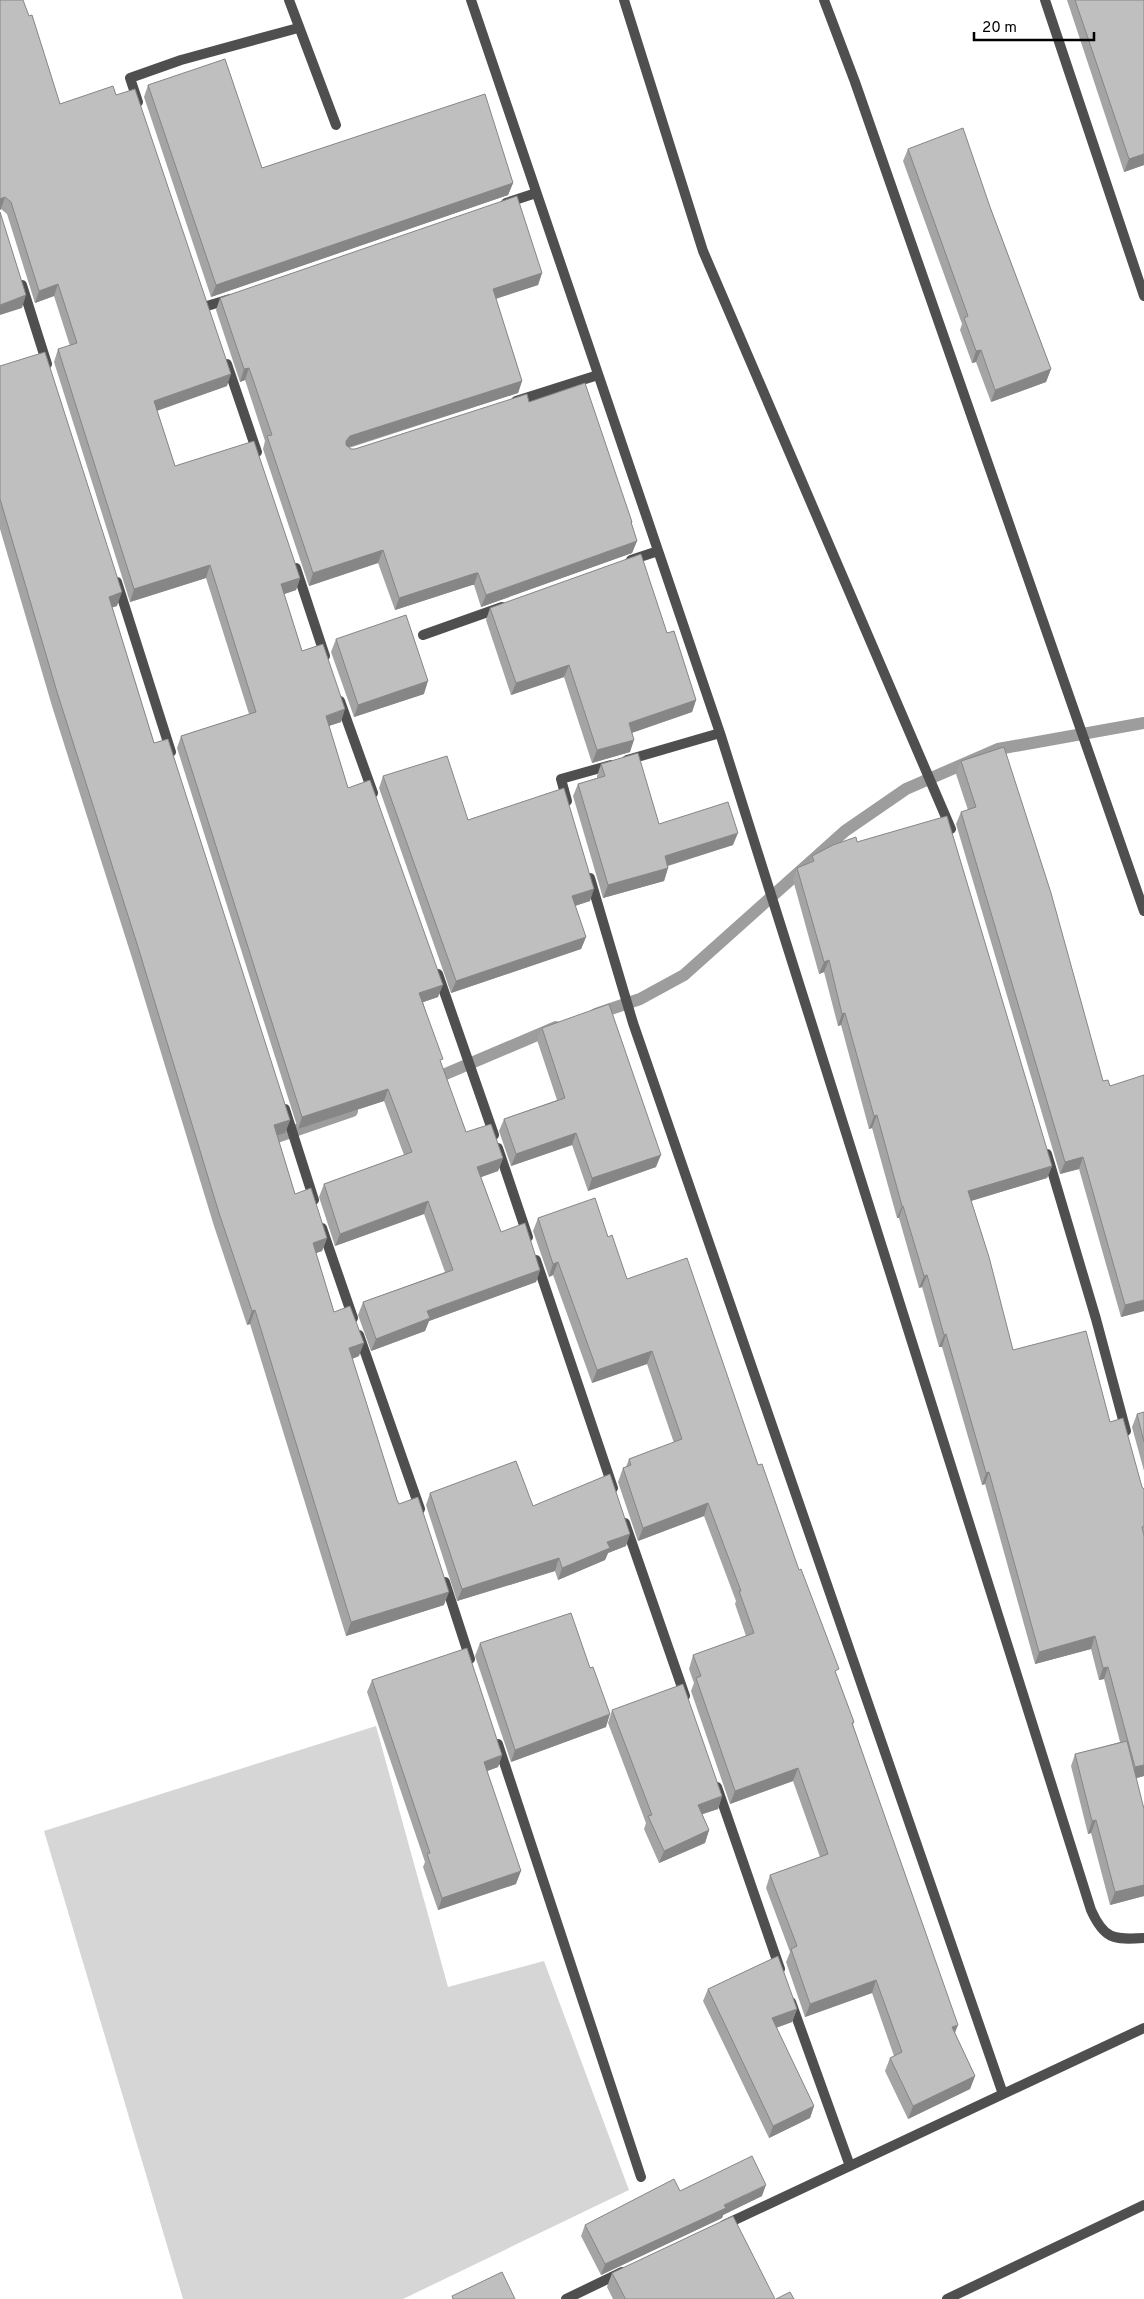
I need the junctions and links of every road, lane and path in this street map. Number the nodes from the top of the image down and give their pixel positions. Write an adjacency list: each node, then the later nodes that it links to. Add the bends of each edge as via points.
1 (289, 0): 6 (street)
2 (470, 0): 9 (street)
3 (624, 0): 32 (street, via 703,251)
4 (824, 0): 34 (street)
5 (1045, 0): 12 (street)
6 (298, 28): 7 (street, via 181,60 130,78); 8 (street)
7 (142, 114)
8 (336, 125)
9 (536, 193): 10 (street); 16 (street)
10 (498, 206)
11 (18, 273): 17 (street)
12 (1144, 296)
13 (236, 297): 14 (street)
14 (207, 307)
15 (223, 354): 19 (street)
16 (598, 375): 18 (street); 20 (street)
17 (51, 377)
18 (506, 404)
19 (262, 467)
20 (658, 550): 22 (street); 28 (street)
21 (293, 560): 26 (street)
22 (622, 564)
23 (115, 576): 29 (street)
24 (513, 603): 25 (street)
25 (423, 635)
26 (328, 662)
27 (337, 690): 30 (street)
28 (720, 733): 31 (street, via 561,779); 45 (street, via 1091,1910 1099,1926 1110,1937 1122,1940)
29 (175, 766)
30 (376, 802)
31 (569, 807)
32 (955, 843)
33 (586, 864): 47 (street, via 633,1023)
34 (1144, 911)
35 (433, 960): 42 (street)
36 (281, 1098): 39 (street)
37 (1045, 1148): 38 (street)
38 (1129, 1441)
39 (424, 1521)
40 (440, 1568): 41 (street)
41 (475, 1672)
42 (688, 1705)
43 (496, 1738): 49 (street)
44 (714, 1779): 48 (street)
45 (1144, 1938)
46 (1144, 2028): 47 (street)
47 (1003, 2094): 48 (street)
48 (850, 2166): 51 (street)
49 (641, 2177)
50 (1144, 2206): 54 (street)
51 (717, 2228)
52 (628, 2270): 53 (street)
53 (566, 2299)
54 (947, 2299)

